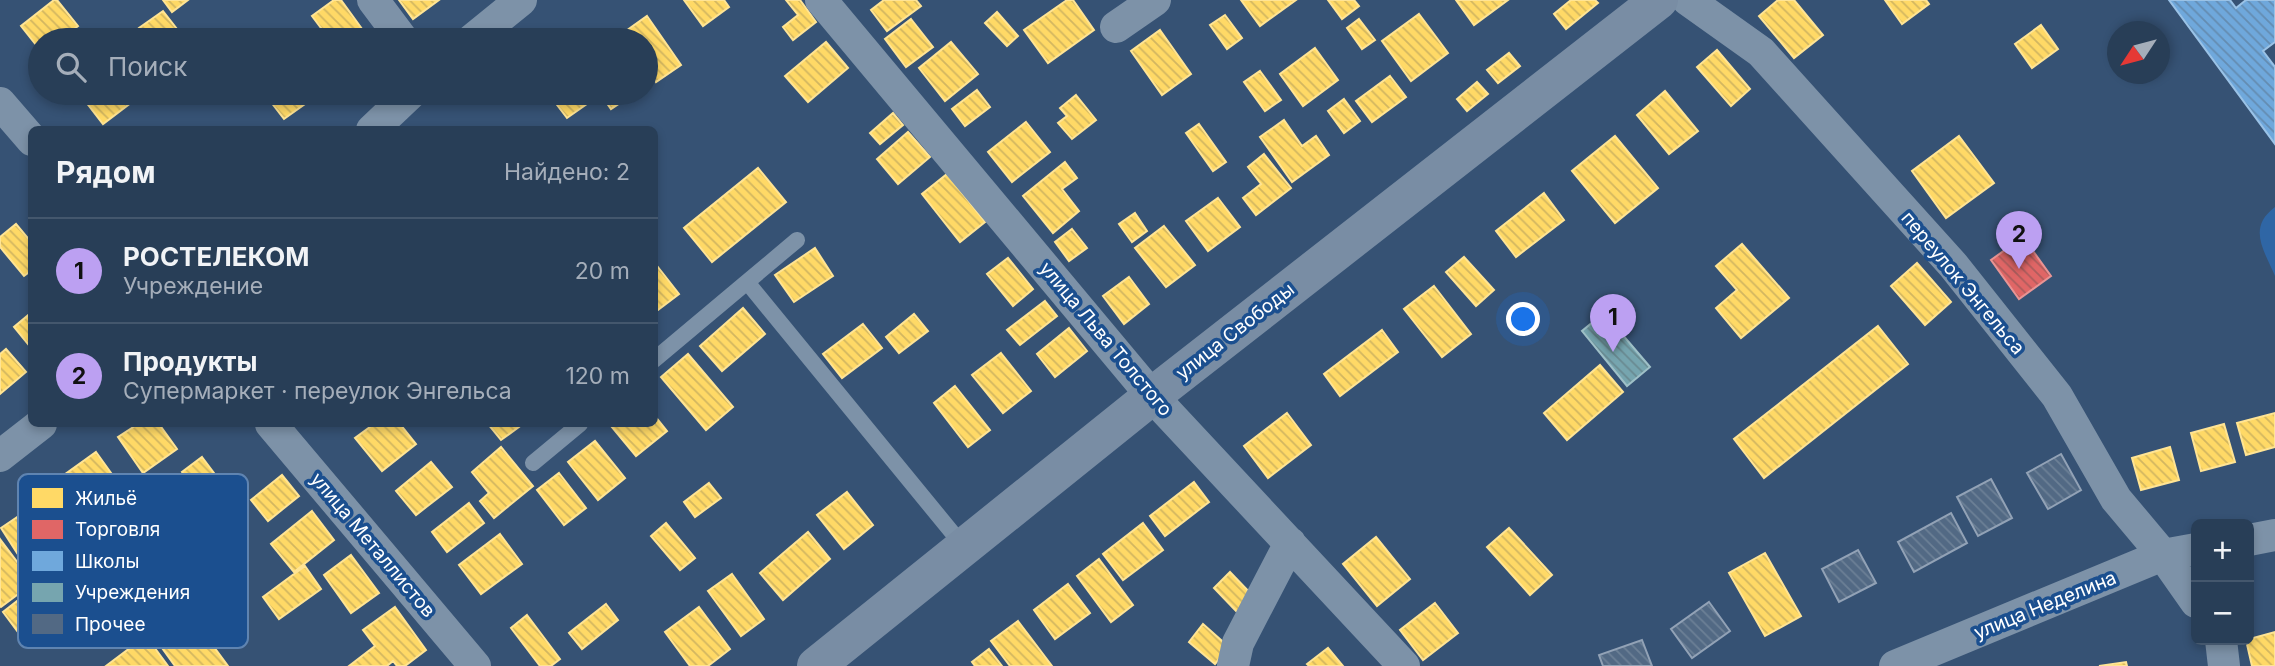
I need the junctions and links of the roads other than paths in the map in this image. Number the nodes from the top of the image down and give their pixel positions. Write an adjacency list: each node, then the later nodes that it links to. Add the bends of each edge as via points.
1 (373, 0): 8 (street)
2 (521, 0): 9 (street)
3 (821, 0): 17 (street, улица Льва Толстого)
4 (1155, 0): 7 (street)
5 (1659, 0): 17 (street, улица Свободы)
6 (1688, 0): 28 (street, переулок Энгельса, via 1761,52 1953,265 2057,396 2116,499)
7 (1116, 27)
8 (395, 28)
9 (487, 28)
10 (0, 103): 13 (street)
11 (398, 105): 12 (street)
12 (376, 126)
13 (28, 135)
14 (797, 240): 15 (lane)
15 (747, 282): 16 (lane); 26 (lane)
16 (658, 357)
17 (1152, 396): 25 (street, улица Льва Толстого); 26 (street, улица Свободы)
18 (37, 427): 21 (street)
19 (274, 427): 31 (street, улица Металлистов)
20 (576, 427): 22 (lane)
21 (0, 456)
22 (533, 463)
23 (2275, 535): 24 (street)
24 (2254, 539)
25 (1290, 543): 33 (street, via 1238,643); 34 (street, улица Льва Толстого)
26 (964, 547): 32 (street, улица Свободы)
27 (2191, 550): 28 (street, улица Неделина)
28 (2164, 555): 29 (street, переулок Энгельса); 35 (street, улица Неделина)
29 (2191, 595)
30 (2222, 645): 36 (street)
31 (474, 666)
32 (816, 666)
33 (1233, 666)
34 (1404, 666)
35 (1895, 666)
36 (2224, 666)

